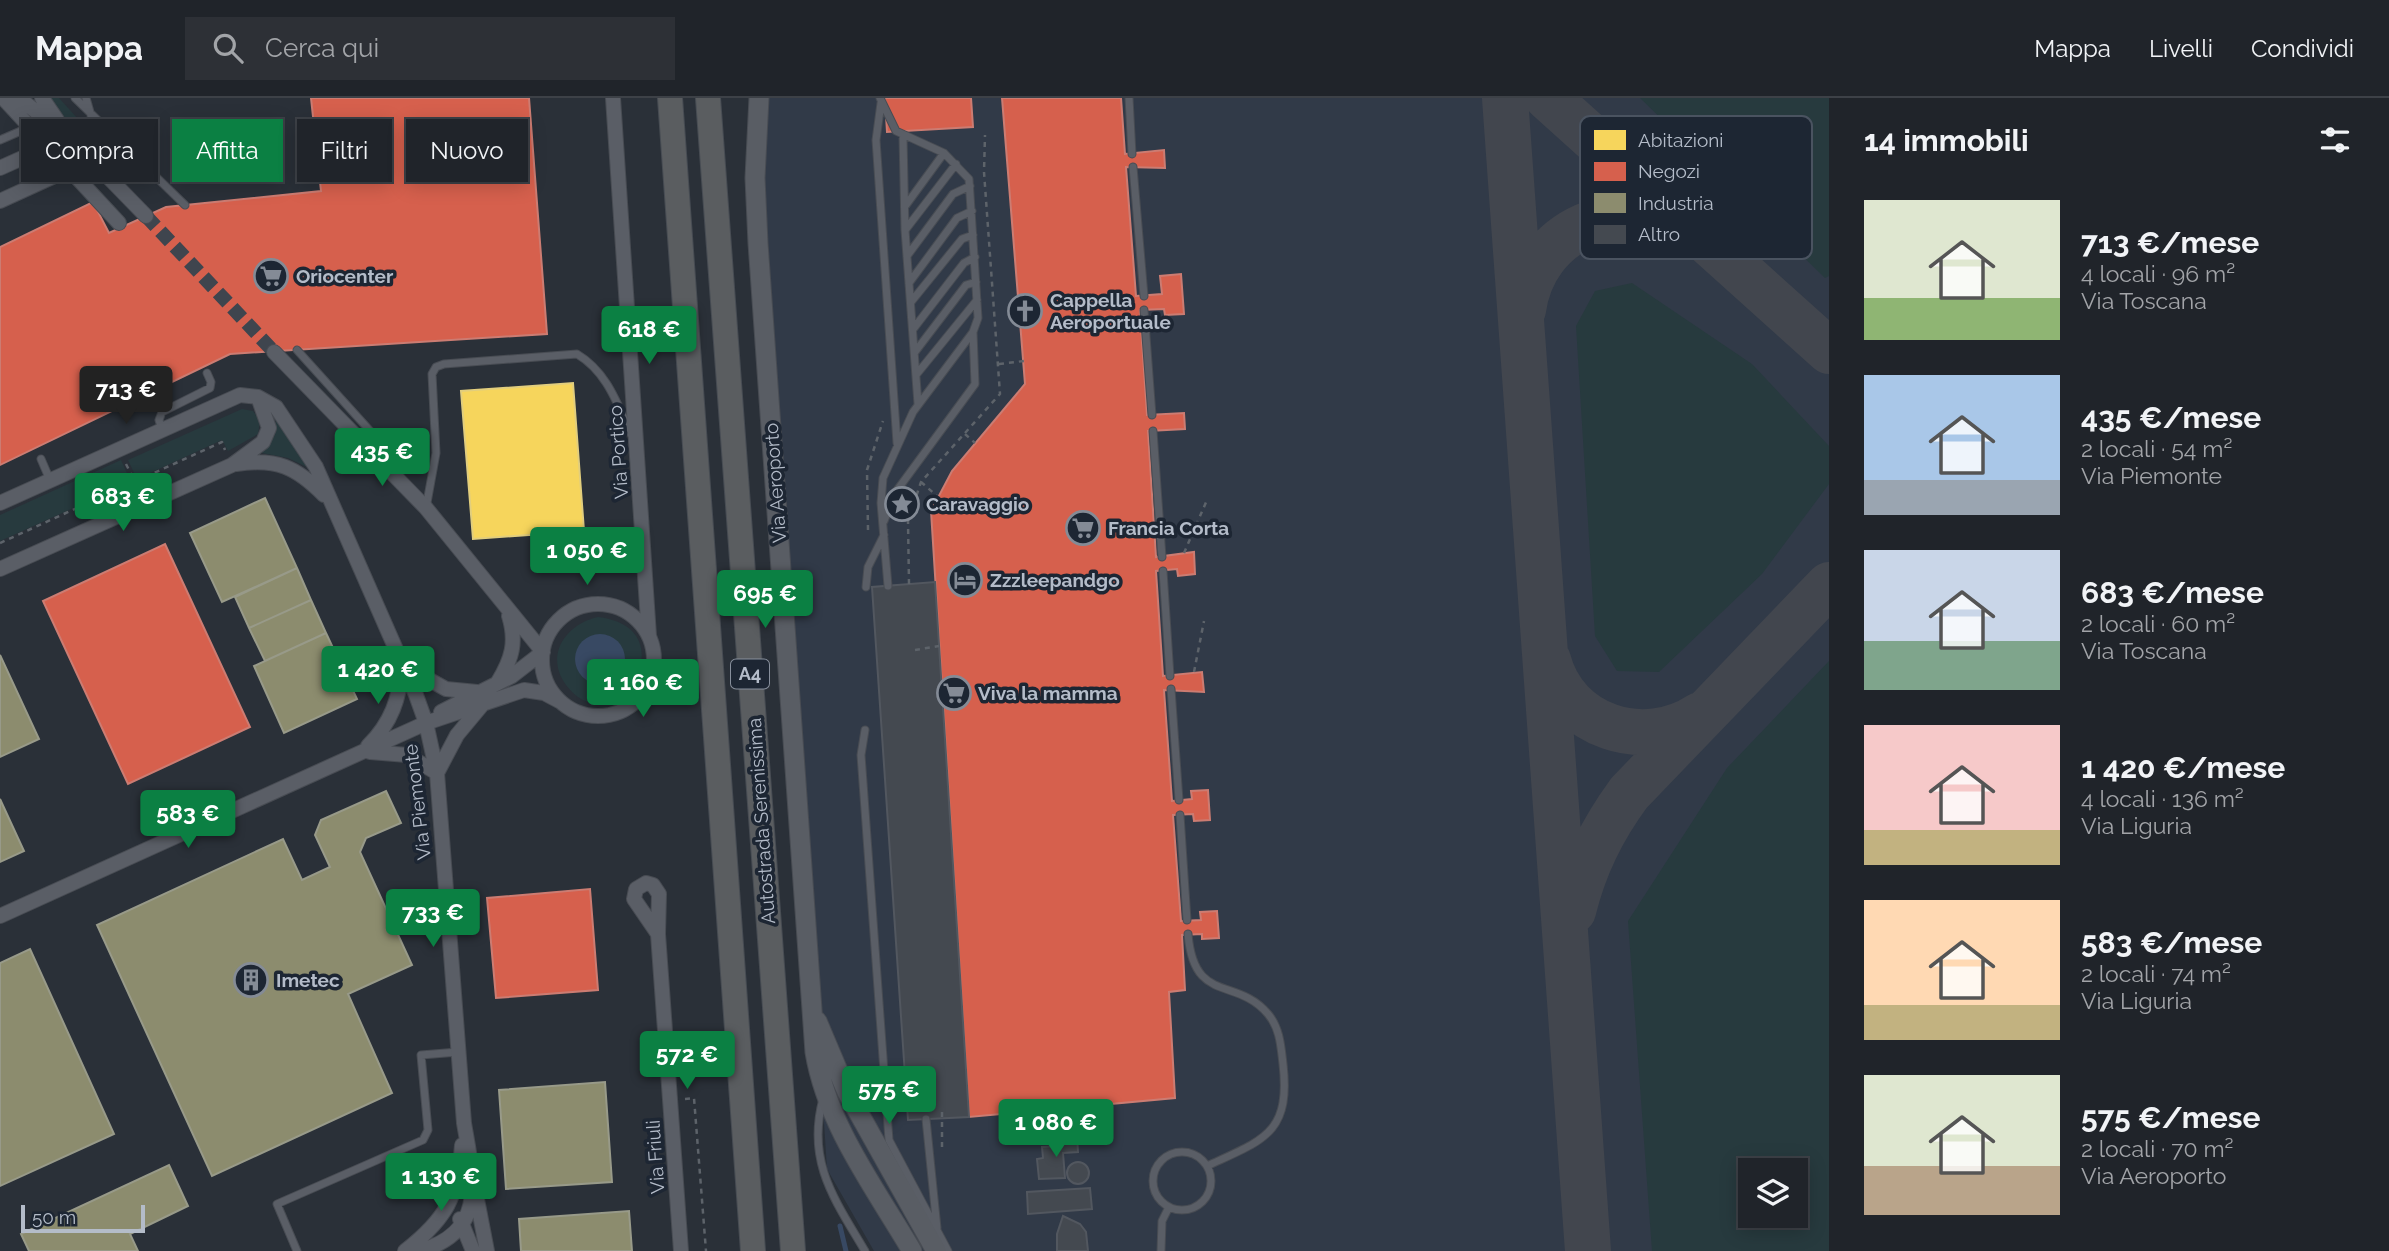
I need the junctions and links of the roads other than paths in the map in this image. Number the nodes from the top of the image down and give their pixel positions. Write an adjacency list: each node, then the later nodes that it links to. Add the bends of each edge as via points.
1 (3, 98): 14 (street)
2 (19, 98): 15 (street)
3 (42, 98): 16 (street)
4 (75, 98): 13 (lane)
5 (86, 98): 13 (lane)
6 (612, 98): 61 (street, Via Portico)
7 (670, 98): 112 (highway, Autostrada Serenissima / A4)
8 (708, 98): 113 (highway, Autostrada Serenissima / A4)
9 (759, 98): 18 (main road, Via Aeroporto)
10 (764, 98): 18 (main road, Via Aeroporto)
11 (1129, 98): 23 (lane)
12 (881, 101): 20 (lane, via 895,131); 60 (lane, via 876,140)
13 (93, 116): 17 (lane); 33 (lane)
14 (23, 119)
15 (45, 119)
16 (57, 119)
17 (94, 119)
18 (757, 119): 95 (main road, Via Aeroporto, via 758,243)
19 (21, 131): 21 (lane)
20 (903, 136): 22 (lane); 34 (lane)
21 (0, 140)
22 (944, 153): 25 (lane); 34 (lane)
23 (1132, 154)
24 (21, 159): 27 (street)
25 (956, 164): 31 (lane); 38 (lane)
26 (1133, 167): 44 (lane)
27 (0, 168)
28 (42, 182): 32 (street)
29 (82, 182): 37 (street)
30 (113, 182): 36 (street)
31 (970, 186): 35 (lane); 40 (lane, via 953,194)
32 (0, 201)
33 (185, 205)
34 (906, 205): 38 (lane)
35 (972, 211): 39 (lane); 43 (lane, via 957,218)
36 (146, 216)
37 (119, 223)
38 (905, 230): 40 (lane)
39 (973, 234): 41 (lane); 46 (lane, via 961,239)
40 (907, 256): 43 (lane)
41 (975, 257): 42 (lane); 48 (lane, via 964,263)
42 (976, 282): 45 (lane); 52 (lane, via 966,285)
43 (909, 283): 46 (lane)
44 (1144, 296)
45 (977, 299): 49 (lane); 54 (lane)
46 (911, 302): 48 (lane)
47 (1144, 310): 57 (lane)
48 (913, 329): 52 (lane)
49 (973, 331): 56 (lane); 69 (lane, via 975,384 895,493)
50 (298, 349): 65 (lane, via 372,433)
51 (274, 352): 65 (street)
52 (915, 353): 54 (lane)
53 (207, 373): 58 (lane, via 210,388 162,412)
54 (916, 376): 56 (lane)
55 (258, 397): 58 (street, via 232,398); 63 (street, via 267,414 268,435 257,449); 66 (street, Via Piemonte, via 276,407 296,434 316,467)
56 (918, 404): 60 (lane)
57 (1152, 415)
58 (162, 429): 64 (street)
59 (1153, 431): 71 (lane)
60 (897, 444): 69 (lane, via 881,492)
61 (638, 450): 68 (lane, via 604,377 577,354 444,364 432,374 436,453); 77 (street, Via Portico)
62 (41, 459): 64 (lane)
63 (229, 459): 66 (street, Via Piemonte, via 287,466 309,479); 72 (street)
64 (50, 480): 67 (street)
65 (404, 486): 68 (street)
66 (327, 498): 79 (street, Via Piemonte)
67 (0, 503)
68 (426, 508): 76 (street)
69 (884, 521): 70 (lane)
70 (884, 534): 74 (lane); 75 (lane, via 868,567)
71 (1162, 557)
72 (0, 569)
73 (1163, 571): 80 (lane)
74 (888, 586)
75 (866, 587)
76 (507, 609): 78 (street); 81 (street, via 514,649)
77 (649, 636): 78 (street, via 622,609 597,604 584,606 555,624); 84 (street, via 653,670 646,689 632,705 605,716 587,715)
78 (542, 652): 81 (street, via 527,667); 84 (street, via 546,680)
79 (403, 665): 83 (street, via 446,689); 85 (street, Via Piemonte); 87 (street, via 394,712 385,729)
80 (1170, 676)
81 (497, 683): 83 (street)
82 (1171, 689): 89 (lane)
83 (481, 697): 84 (street, via 524,690); 85 (street); 88 (street)
84 (561, 702)
85 (426, 723): 87 (street); 88 (street, Via Piemonte)
86 (865, 730): 105 (lane, via 861,755 890,1140)
87 (362, 752): 88 (street, via 407,755); 91 (street)
88 (437, 773): 96 (street, Via Piemonte)
89 (1179, 800)
90 (1180, 815): 92 (lane)
91 (0, 916)
92 (1187, 920)
93 (657, 934): 111 (street, Via Friuli)
94 (1188, 934): 100 (lane, via 1189,953 1200,977 1258,1005 1273,1021 1280,1038 1286,1093 1281,1116 1268,1133)
95 (814, 1014): 97 (main road, Via Aeroporto, via 815,1052); 105 (main road, Via Aeroporto, via 847,1092)
96 (459, 1052): 99 (street, Via Piemonte); 106 (lane, via 421,1055 428,1130 424,1140 277,1204)
97 (826, 1097): 114 (lane, via 817,1147 822,1171); 115 (main road, Via Aeroporto)
98 (926, 1119): 105 (lane)
99 (464, 1123): 101 (street, Via Piemonte); 102 (street, Via Piemonte)
100 (1207, 1166): 103 (lane, via 1211,1179 1206,1198 1190,1209); 103 (lane, via 1188,1152 1162,1159 1153,1185)
101 (474, 1179): 104 (street, Via Piemonte, via 473,1201); 110 (street)
102 (455, 1194): 104 (street); 107 (street, Via Piemonte, via 436,1225)
103 (1169, 1207): 117 (lane, via 1162,1221)
104 (462, 1224): 108 (street, via 443,1241); 109 (street)
105 (937, 1242): 116 (lane)
106 (297, 1251)
107 (405, 1251)
108 (420, 1251)
109 (473, 1251)
110 (487, 1251)
111 (681, 1251)
112 (753, 1251)
113 (793, 1251)
114 (865, 1251)
115 (912, 1251)
116 (948, 1251)
117 (1161, 1251)

